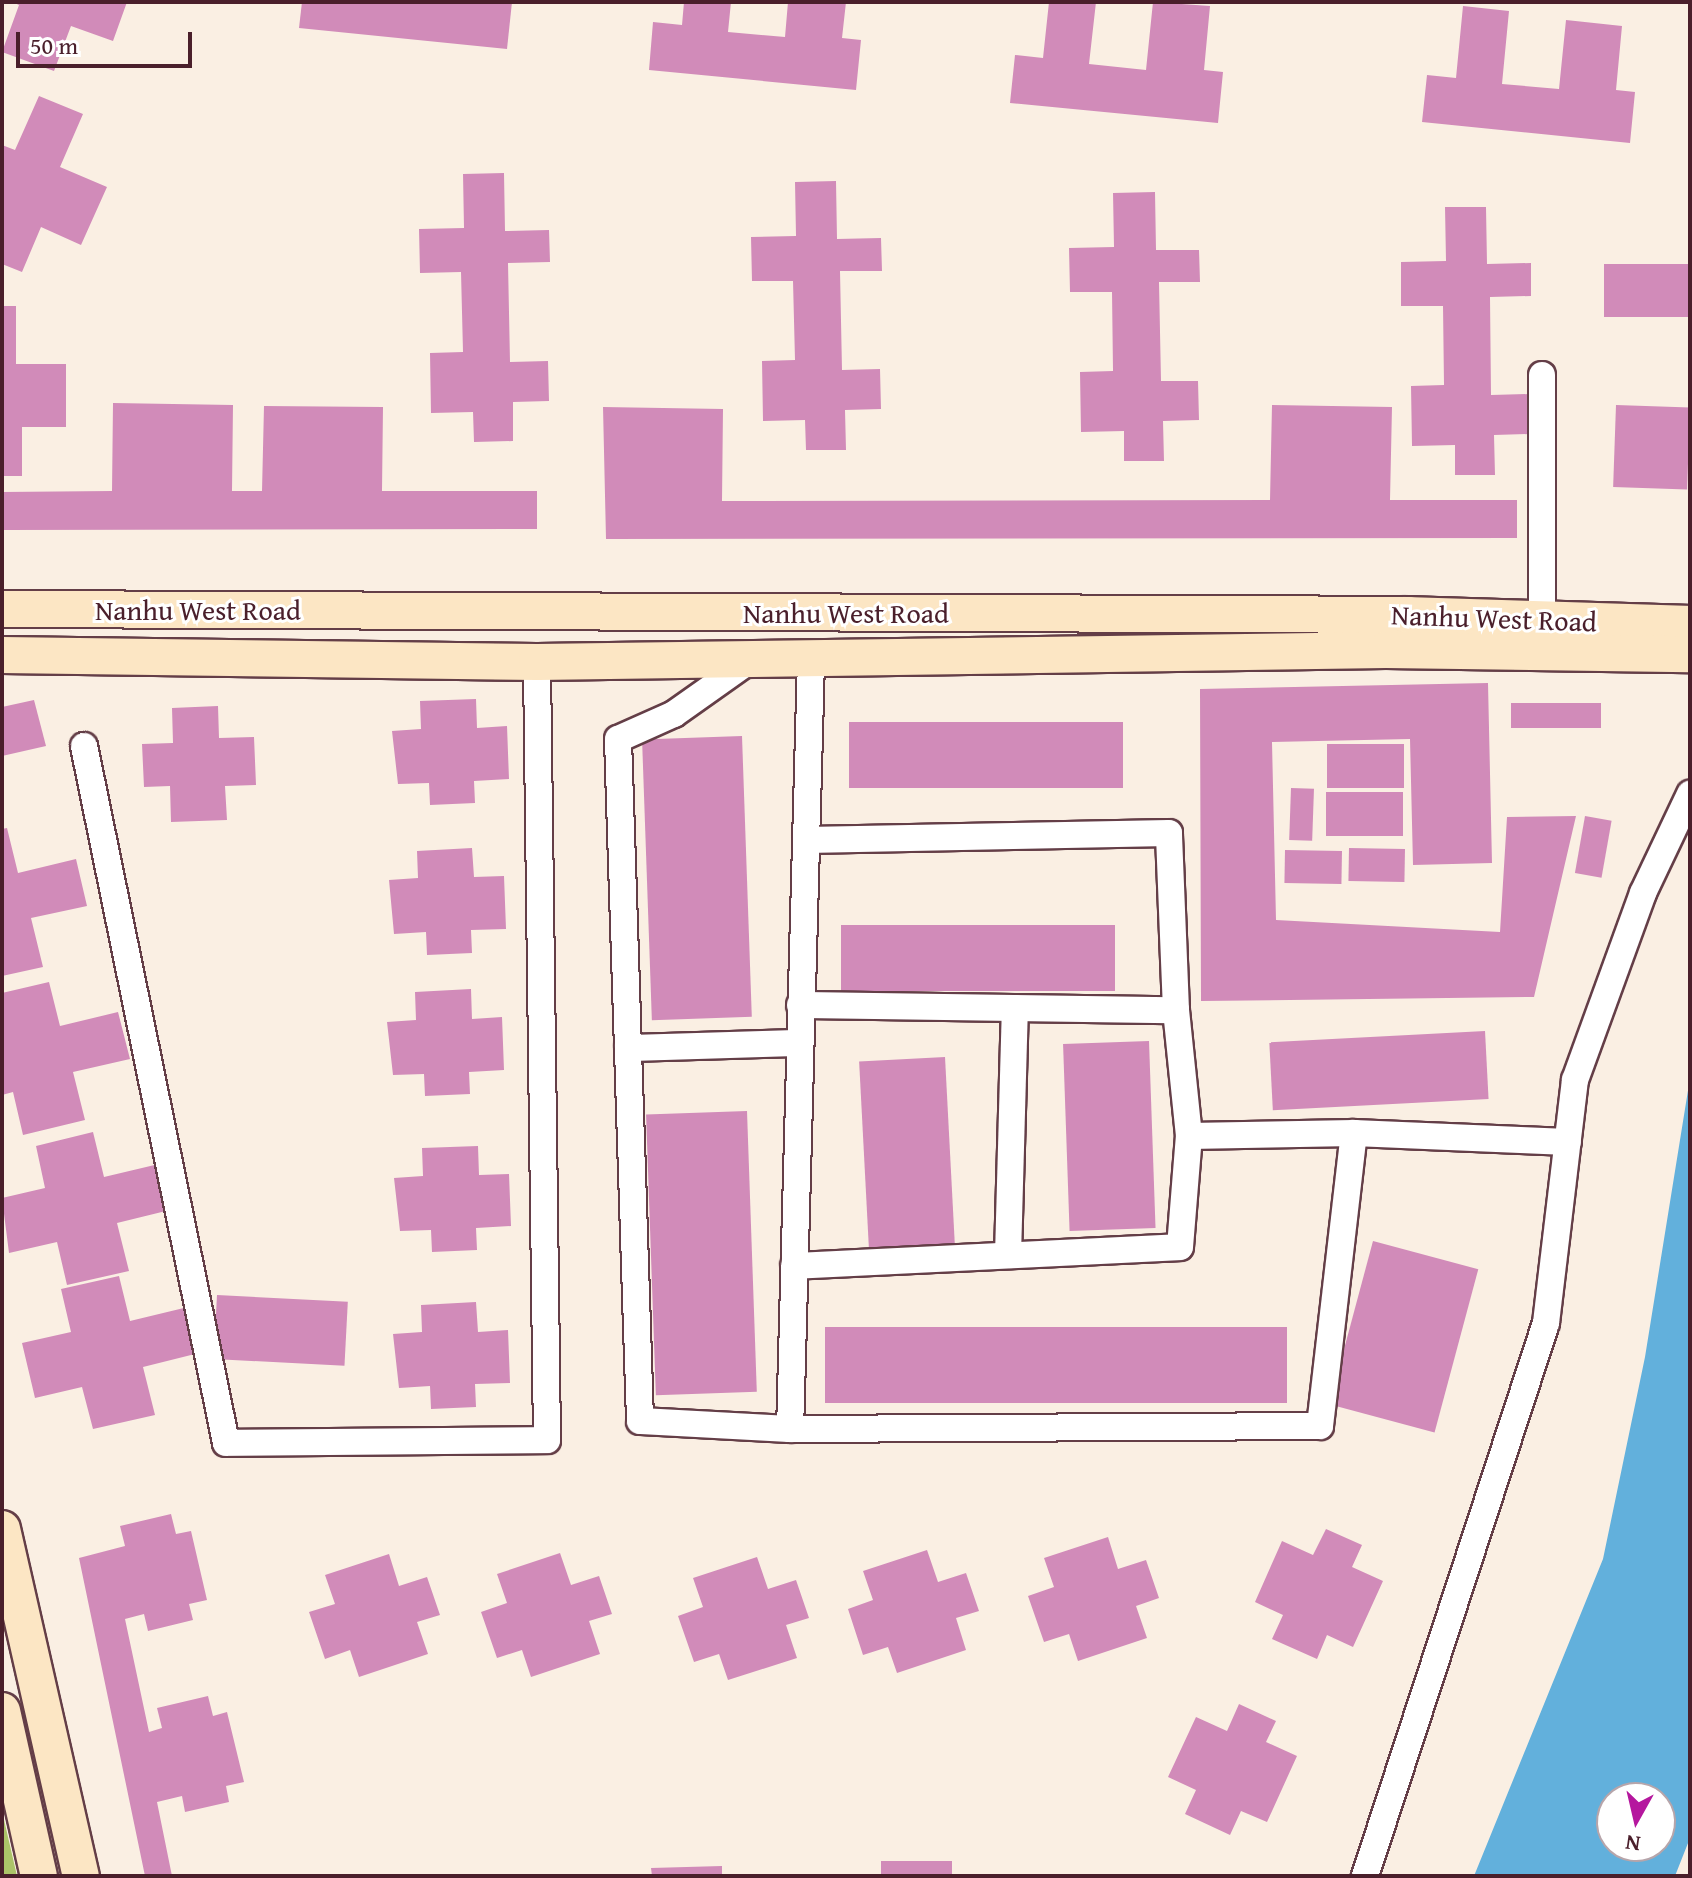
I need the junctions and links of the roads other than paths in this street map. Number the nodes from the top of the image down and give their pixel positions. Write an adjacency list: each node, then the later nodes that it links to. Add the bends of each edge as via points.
1 (1542, 375): 3 (street)
2 (2, 609): 3 (main road, Nanhu West Road)
3 (1542, 619): 4 (main road, Nanhu West Road)
4 (1690, 624)
5 (1690, 654): 7 (main road, Nanhu West Road, via 1386,650)
6 (2, 655): 9 (main road, Nanhu West Road)
7 (811, 660): 8 (main road, Nanhu West Road); 12 (street)
8 (749, 661): 9 (main road, Nanhu West Road); 17 (street, via 674,714 618,739)
9 (537, 662): 10 (street, via 547,1440 226,1443)
10 (84, 746)
11 (1690, 794): 20 (street, via 1643,893 1575,1080)
12 (806, 840): 13 (street); 15 (street, via 1169,833)
13 (800, 1005): 14 (street); 16 (street)
14 (1015, 1008): 15 (street); 21 (street)
15 (1176, 1010): 19 (street)
16 (799, 1043): 17 (street); 22 (street)
17 (628, 1048): 23 (street, via 640,1421)
18 (1354, 1133): 19 (street); 20 (street); 23 (street, via 1320,1426)
19 (1189, 1136): 21 (street, via 1180,1247)
20 (1568, 1142): 28 (street, via 1546,1323)
21 (1008, 1255): 22 (street)
22 (794, 1266): 23 (street)
23 (790, 1429)
24 (2, 1529): 27 (main road)
25 (2, 1711): 26 (main road)
26 (39, 1876)
27 (81, 1876)
28 (1365, 1876)

